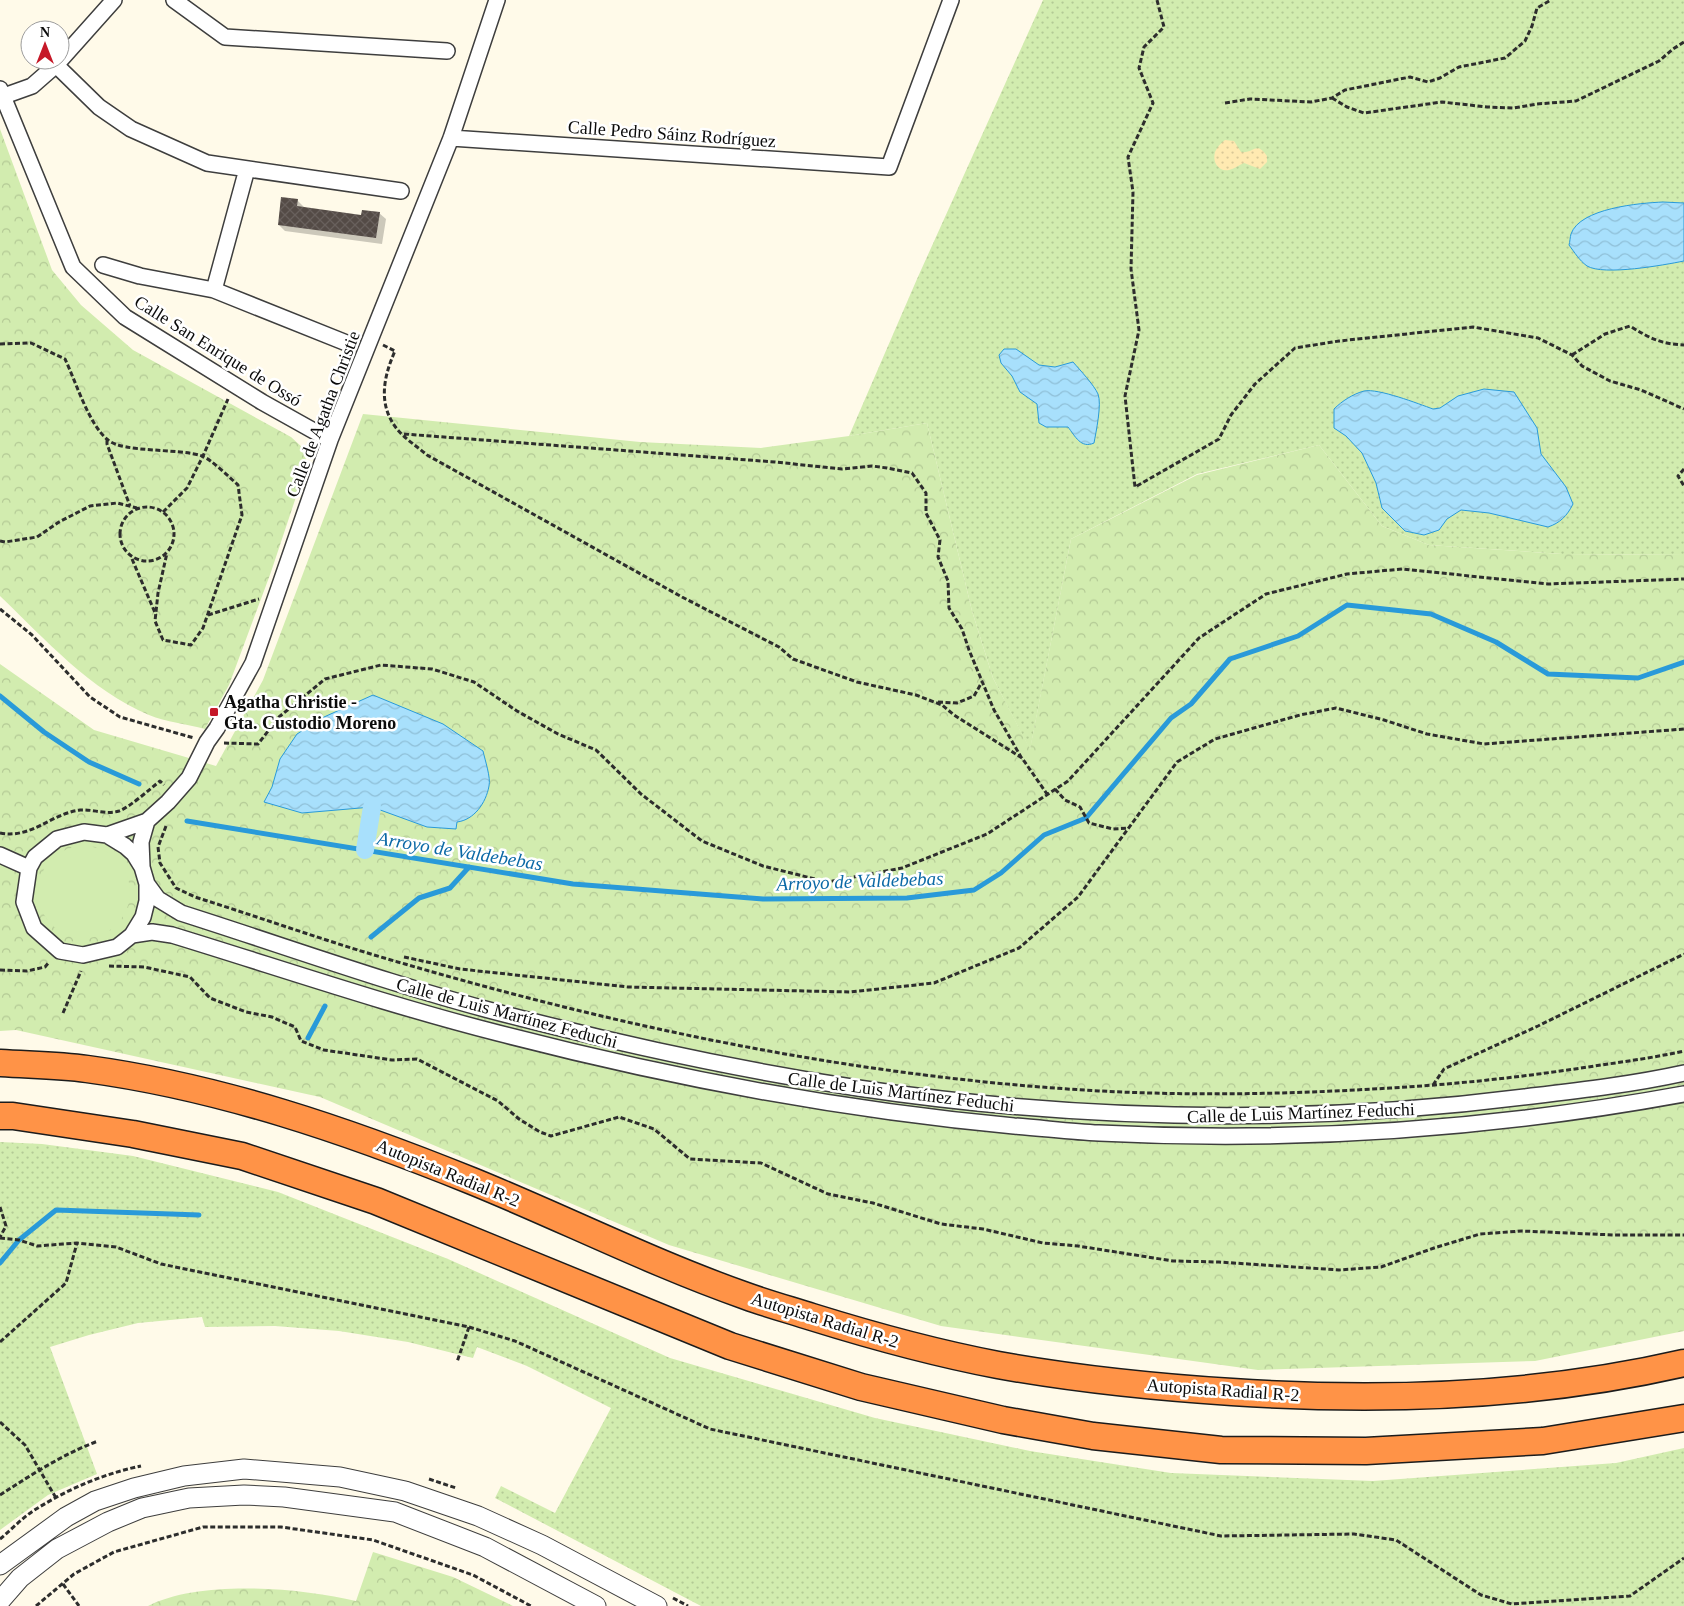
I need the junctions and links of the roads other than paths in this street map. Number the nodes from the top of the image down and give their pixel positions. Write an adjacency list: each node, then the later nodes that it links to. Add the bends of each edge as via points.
1 (114, 0): 5 (street, Calle San Enrique de Ossó)
2 (174, 0): 6 (street, via 224,37)
3 (498, 0): 10 (street, Calle de Agatha Christie)
4 (951, 0): 10 (street, Calle Pedro Sáinz Rodríguez, via 889,167)
5 (70, 49)
6 (447, 51)
7 (50, 70): 9 (street, Calle San Enrique de Ossó, via 32,86)
8 (61, 70): 11 (street, via 99,107 131,129 207,163)
9 (2, 93): 16 (street, Calle San Enrique de Ossó, via 73,267 125,317)
10 (451, 138): 16 (street, Calle de Agatha Christie)
11 (247, 169): 12 (street); 14 (street)
12 (401, 191)
13 (103, 265): 14 (street, Calle San Enrique de Ossó, via 140,276)
14 (214, 290): 15 (street, Calle San Enrique de Ossó)
15 (349, 344)
16 (330, 440): 17 (street, Calle de Agatha Christie, via 253,663 189,778)
17 (147, 821): 18 (street, Calle de Agatha Christie); 20 (street, via 140,842)
18 (107, 835): 20 (street, via 126,846); 21 (street, via 84,832 57,839 36,857)
19 (0, 855): 21 (street)
20 (142, 867): 22 (street)
21 (29, 868): 23 (street, via 24,902 34,928 60,951 84,955 117,947)
22 (147, 884): 23 (street, via 143,918); 25 (street, Calle de Luis Martínez Feduchi, via 158,899 181,913 502,1013 737,1067 858,1088 1100,1113 1343,1113 1461,1105)
23 (132, 935): 26 (street, Calle de Luis Martínez Feduchi, via 152,932 172,935 496,1033 610,1060 733,1087 854,1108 962,1121 1098,1133 1344,1133 1463,1126)
24 (0, 1063): 28 (highway, Autopista Radial R-2, via 85,1069 236,1099 352,1136 472,1181 634,1252 745,1296 880,1338 996,1364 1164,1388 1295,1396 1400,1396 1548,1386 1634,1374)
25 (1684, 1073)
26 (1684, 1094)
27 (0, 1116): 29 (highway, via 133,1134 242,1156 376,1201 730,1346 860,1388 1003,1420 1093,1436 1221,1450 1366,1451 1543,1440)
28 (1684, 1363)
29 (1684, 1418)
30 (0, 1565): 33 (street, via 66,1517 95,1501 184,1476 244,1469 340,1478 405,1491 478,1516 518,1534)
31 (0, 1601): 32 (street, via 20,1578 57,1549 108,1522 142,1508 189,1498 244,1495 395,1512 485,1547)
32 (596, 1606)
33 (657, 1606)

